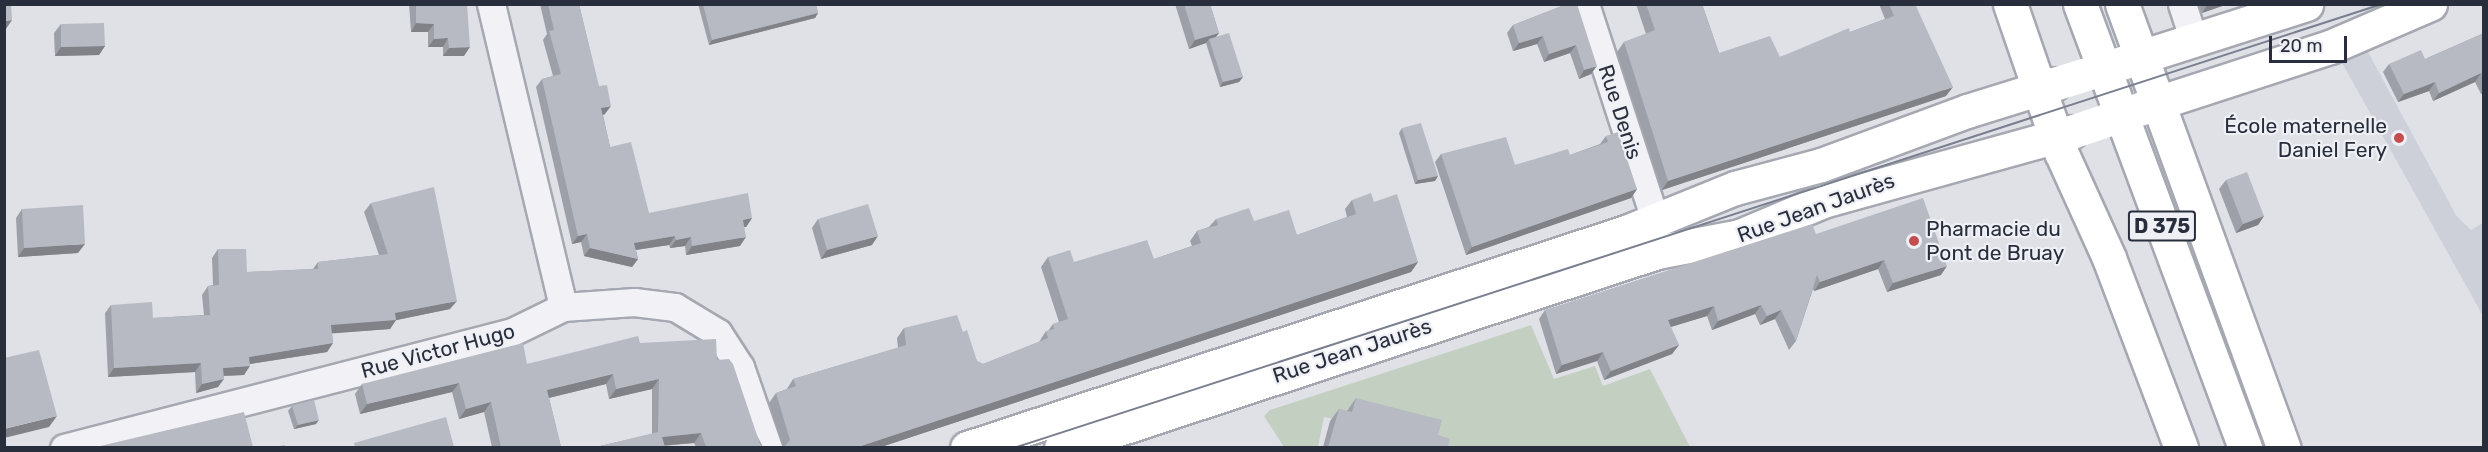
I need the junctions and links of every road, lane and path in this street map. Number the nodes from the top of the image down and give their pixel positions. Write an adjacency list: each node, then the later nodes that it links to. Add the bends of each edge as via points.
1 (491, 4): 15 (street)
2 (1585, 4): 14 (street, Rue Denis)
3 (2010, 4): 11 (main road)
4 (2080, 4): 21 (main road, D 375)
5 (2122, 4): 10 (main road)
6 (2182, 4): 9 (street)
7 (2306, 4): 9 (main road, Rue Jean Jaurès)
8 (2430, 4): 12 (main road, Rue Jean Jaurès, via 2330,47)
9 (2194, 40): 10 (main road, Rue Jean Jaurès)
10 (2137, 58): 11 (main road, Rue Jean Jaurès, bridge); 12 (main road)
11 (2047, 87): 13 (main road); 14 (main road, Rue Jean Jaurès, via 1821,165 1735,188)
12 (2153, 104): 13 (main road, Rue Jean Jaurès, bridge); 22 (main road)
13 (2063, 134): 19 (main road, Rue Jean Jaurès, via 1811,205 1740,236 1657,252); 20 (main road)
14 (1655, 220): 18 (main road, Rue Jean Jaurès)
15 (563, 308): 16 (street, Rue Victor Hugo, via 510,333); 17 (street, Rue Victor Hugo, via 648,302 675,307 710,326 735,356)
16 (64, 447)
17 (768, 447)
18 (967, 447)
19 (1061, 447)
20 (2181, 447)
21 (2245, 447)
22 (2284, 447)

